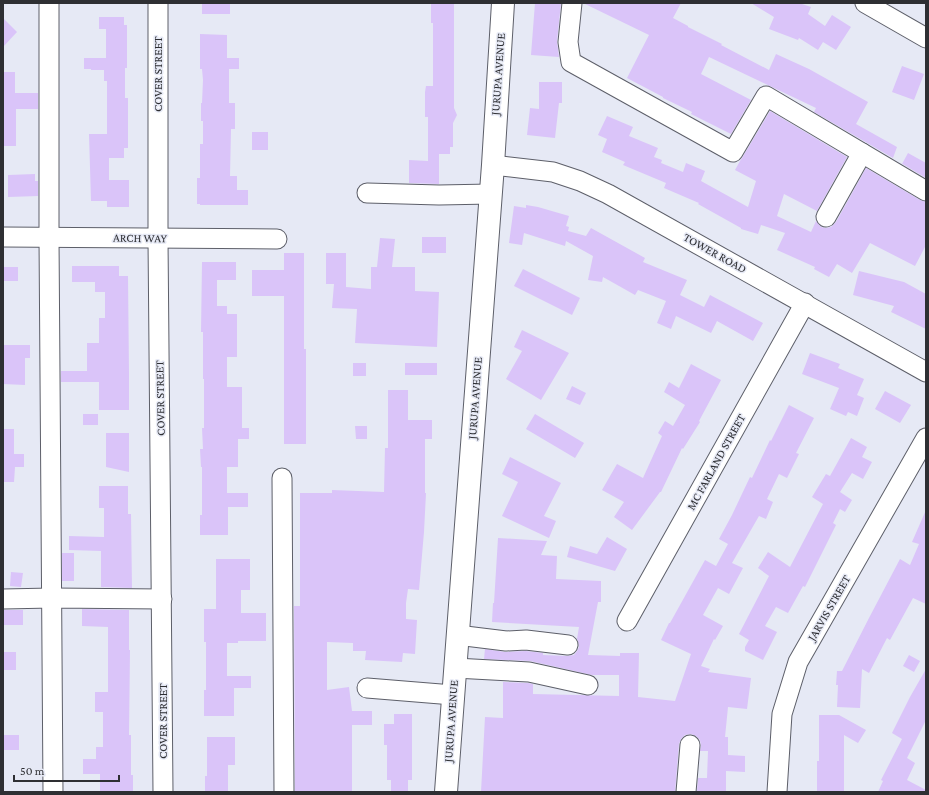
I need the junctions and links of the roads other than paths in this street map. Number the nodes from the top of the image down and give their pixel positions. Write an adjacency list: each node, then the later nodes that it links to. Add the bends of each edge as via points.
1 (49, 3): 14 (street)
2 (158, 3): 15 (street, COVER STREET)
3 (503, 3): 8 (main road, JURUPA AVENUE)
4 (572, 3): 7 (street, via 568,42 571,62 733,152 766,96)
5 (865, 3): 6 (street)
6 (926, 38)
7 (862, 153): 9 (street); 12 (street)
8 (493, 165): 11 (main road, JURUPA AVENUE); 17 (street, TOWER ROAD, via 553,172 580,181)
9 (926, 191)
10 (367, 193): 11 (street)
11 (491, 194): 25 (main road, JURUPA AVENUE)
12 (826, 217)
13 (3, 237): 14 (street, ARCH WAY)
14 (49, 237): 15 (street, ARCH WAY); 21 (street)
15 (158, 239): 16 (street, ARCH WAY); 23 (street, COVER STREET)
16 (277, 239)
17 (805, 303): 18 (street, TOWER ROAD); 24 (street, MC FARLAND STREET)
18 (926, 372)
19 (926, 438): 37 (street, JARVIS STREET, via 798,662 782,714)
20 (282, 478): 34 (street)
21 (52, 598): 22 (street); 23 (street); 32 (street)
22 (3, 599)
23 (162, 600): 33 (street, COVER STREET)
24 (627, 621)
25 (457, 636): 26 (street); 27 (main road, JURUPA AVENUE)
26 (568, 645)
27 (455, 668): 28 (street, via 529,672); 30 (main road, JURUPA AVENUE)
28 (588, 685)
29 (367, 688): 30 (street)
30 (453, 695): 35 (main road, JURUPA AVENUE)
31 (690, 745): 36 (street)
32 (54, 792)
33 (163, 792)
34 (284, 792)
35 (446, 792)
36 (686, 792)
37 (777, 792)

